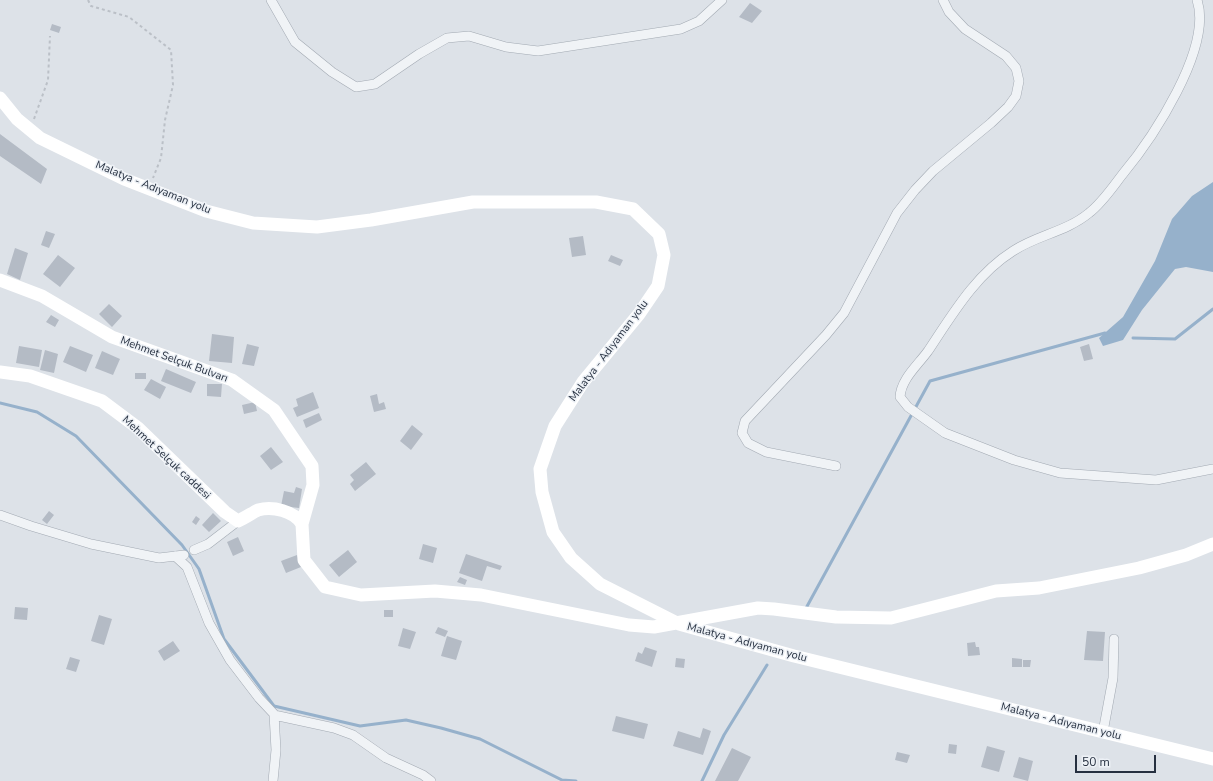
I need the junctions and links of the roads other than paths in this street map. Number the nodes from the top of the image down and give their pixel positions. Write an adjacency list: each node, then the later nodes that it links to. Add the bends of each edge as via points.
1 (271, 0): 2 (street, via 295,42 332,72 356,87 374,84 447,38 469,36 506,47 538,51 681,29 699,20)
2 (722, 0)
3 (943, 0): 8 (street, via 949,12 965,29 1006,56 1016,68 1019,81 1016,96 991,123 933,170 915,190 897,213 844,313 745,421 742,433 748,443 766,452)
4 (1197, 0): 9 (street, via 1201,6 1204,30 1198,54 1187,82 1159,129 1089,213 1068,227 1018,248 985,274 967,295 901,388 900,396 908,407 945,433 1014,460 1060,473 1156,480)
5 (0, 98): 15 (main road, Malatya - Adıyaman yolu, via 17,119 40,138 124,178 206,211 253,222 308,226 371,220 473,202 596,202 633,209 659,234 664,255 658,286 639,314 583,382 555,426 540,469 542,492 553,532 571,558 600,584)
6 (0, 280): 12 (main road, Mehmet Selçuk Bulvarı, via 42,296 112,337 232,380 274,410 312,466 313,485)
7 (0, 372): 11 (main road, Mehmet Selçuk caddesi, via 30,376 102,401 138,428 225,512)
8 (836, 466)
9 (1213, 469)
10 (0, 515): 17 (street, via 92,544 159,558 180,556 187,567 209,623 230,660)
11 (238, 521): 12 (main road, via 259,510 281,509 298,518); 14 (street, via 208,544)
12 (302, 524): 15 (main road, Mehmet Selçuk Bulvarı, via 304,560 325,587 361,595 435,591 481,595 629,625 654,627)
13 (1213, 544): 15 (main road, Mehmet Selçuk Bulvarı, via 1186,555 1139,568 1039,588 996,592 891,618 836,617 758,608)
14 (194, 550)
15 (679, 624): 18 (main road, Malatya - Adıyaman yolu, via 794,656)
16 (1114, 639): 18 (street, via 1113,678)
17 (274, 715): 20 (street, via 276,750); 21 (street, via 334,728 353,735 386,758)
18 (1103, 732): 19 (main road, Malatya - Adıyaman yolu)
19 (1213, 759)
20 (273, 781)
21 (431, 781)

